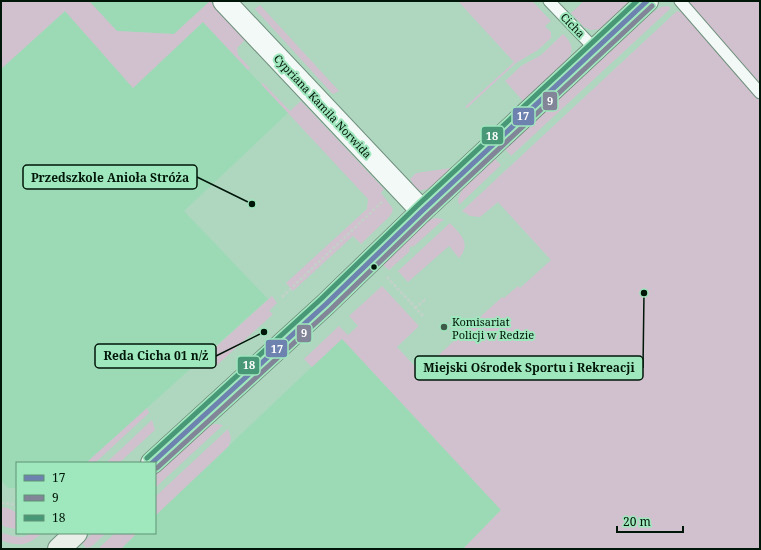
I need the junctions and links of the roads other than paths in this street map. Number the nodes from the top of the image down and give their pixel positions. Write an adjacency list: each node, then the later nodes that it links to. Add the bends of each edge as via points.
1 (224, 1): 7 (street, Cypriana Kamila Norwida)
2 (549, 1): 5 (lane, Cicha)
3 (647, 1): 5 (street)
4 (680, 1): 6 (lane)
5 (596, 50): 7 (street)
6 (760, 93)
7 (422, 211): 8 (street, via 326,304)
8 (153, 462)
9 (75, 534): 10 (street)
10 (59, 549)

